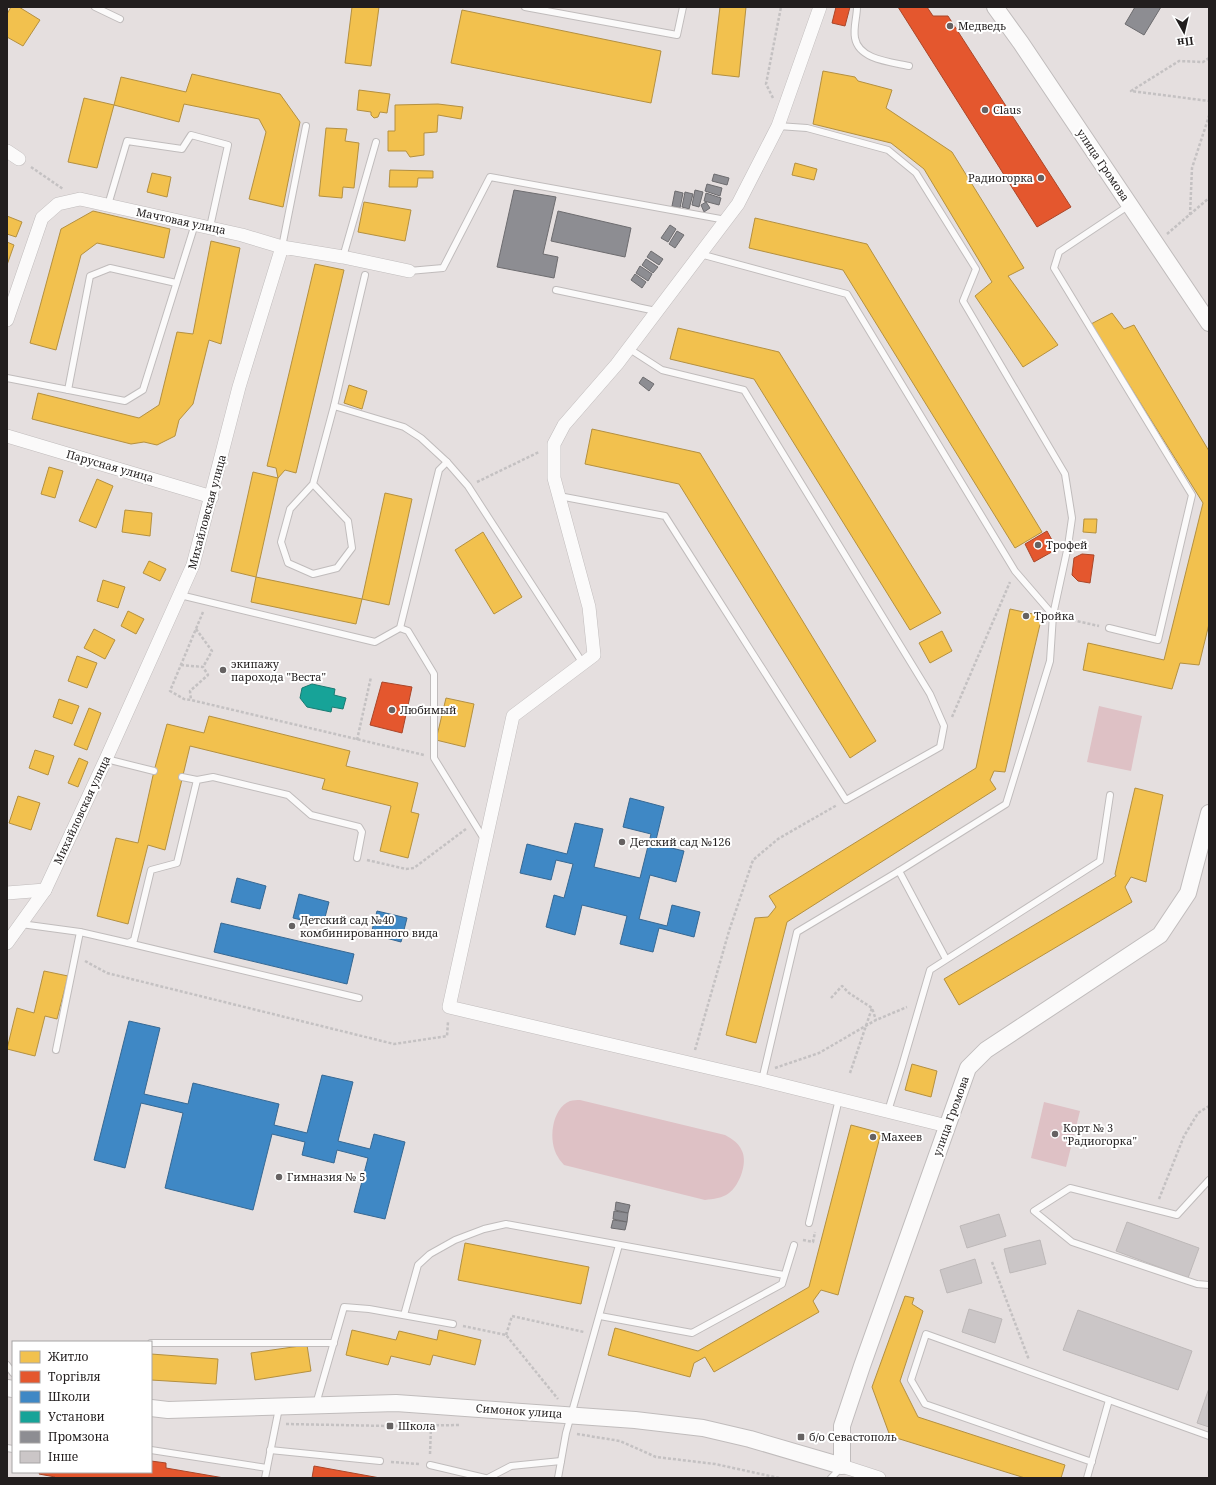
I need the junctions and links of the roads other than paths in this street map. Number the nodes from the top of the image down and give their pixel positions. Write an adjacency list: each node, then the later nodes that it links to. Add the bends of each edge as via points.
1 (95, 7): 7 (lane)
2 (525, 7): 3 (lane, via 677,35)
3 (683, 7)
4 (820, 7): 9 (street)
5 (857, 7): 8 (lane, via 855,38 859,48 869,56)
6 (994, 7): 15 (street, улица Громова, via 1021,42)
7 (120, 19)
8 (909, 66)
9 (779, 121): 16 (street, via 738,204); 39 (lane, via 888,150 916,173 976,269 963,301 1065,474 1072,518)
10 (306, 126): 19 (lane)
11 (376, 142): 21 (lane)
12 (7, 151): 13 (street)
13 (19, 159)
14 (108, 205): 17 (street, Мачтовая улица); 18 (lane, via 128,141 182,149 191,135 228,145); 27 (street, Мачтовая улица, via 80,200 58,204 42,218)
15 (1130, 205): 28 (street, улица Громова); 41 (lane, via 1059,252 1054,268 1192,495 1158,640)
16 (726, 220): 20 (street); 22 (lane, via 490,176 443,268)
17 (195, 224): 18 (street, Мачтовая улица); 24 (lane)
18 (210, 228): 19 (street, Мачтовая улица)
19 (282, 247): 21 (street); 37 (street, Михайловская улица, via 239,387)
20 (700, 254): 26 (street); 39 (lane, via 847,294 1015,570)
21 (343, 257): 22 (street)
22 (409, 271)
23 (365, 275): 32 (lane)
24 (176, 283): 31 (lane, via 143,390 125,401); 31 (lane, via 110,268 90,276)
25 (556, 290): 26 (lane)
26 (656, 311): 29 (street)
27 (7, 320)
28 (1209, 324)
29 (628, 348): 36 (street, via 564,424 554,444 554,478); 36 (lane, via 662,370 744,390 930,694 944,726 940,747 846,800 665,516)
30 (7, 378): 31 (lane)
31 (68, 390)
32 (334, 406): 34 (lane, via 404,427 421,438); 35 (lane)
33 (7, 436): 37 (street, Парусная улица)
34 (447, 462): 40 (lane, via 439,470); 42 (lane, via 468,486)
35 (313, 484): 35 (lane, via 290,510 281,542 288,563 313,574 337,568 352,548 348,521)
36 (558, 496): 42 (street, via 589,607 594,655)
37 (212, 497): 38 (street, Михайловская улица, via 193,565)
38 (180, 595): 40 (lane, via 375,642); 43 (street, Михайловская улица)
39 (1053, 615): 51 (lane, via 1050,660 1006,804)
40 (400, 628): 49 (lane, via 408,631 434,674 434,758)
41 (1109, 628)
42 (582, 662): 49 (street, via 512,716)
43 (106, 759): 44 (lane); 52 (street, Михайловская улица)
44 (154, 771)
45 (182, 777): 46 (lane)
46 (197, 780): 50 (lane, via 213,776 288,795 311,815 358,827 362,832); 57 (lane, via 176,863 151,870 134,940)
47 (1110, 795): 58 (lane, via 1100,860)
48 (1209, 813): 64 (street, улица Громова, via 1188,893 1160,935 986,1050 968,1068)
49 (485, 840): 61 (street, via 449,1007 691,1064)
50 (357, 858)
51 (899, 871): 58 (lane); 61 (lane, via 796,932)
52 (45, 890): 53 (street); 54 (street, Михайловская улица)
53 (7, 893)
54 (21, 924): 55 (lane); 56 (street, Михайловская улица)
55 (80, 932): 57 (lane); 60 (lane)
56 (7, 943)
57 (128, 943): 59 (lane)
58 (946, 959): 63 (lane, via 930,970)
59 (359, 998)
60 (56, 1050)
61 (763, 1076): 62 (street)
62 (839, 1098): 63 (street); 66 (lane)
63 (888, 1111): 64 (street)
64 (947, 1126): 88 (street, улица Громова, via 842,1426)
65 (1209, 1180): 70 (lane, via 1177,1215 1070,1188 1034,1211 1072,1242 1196,1284)
66 (808, 1223)
67 (794, 1244): 69 (lane)
68 (619, 1245): 69 (lane); 71 (lane, via 506,1224 484,1229 455,1240 430,1254 418,1265); 72 (lane)
69 (784, 1275): 72 (lane, via 782,1284 692,1333)
70 (1209, 1285)
71 (404, 1315): 73 (lane); 75 (lane, via 344,1308)
72 (600, 1316): 80 (lane)
73 (453, 1324)
74 (152, 1343): 75 (lane)
75 (334, 1343): 78 (lane)
76 (1109, 1400): 81 (lane); 86 (lane); 86 (lane, via 926,1334 911,1380 925,1404)
77 (280, 1406): 78 (street, Симонок улица); 79 (street, Симонок улица, via 168,1410); 83 (lane)
78 (316, 1406): 80 (street, Симонок улица, via 396,1404)
79 (152, 1408)
80 (566, 1409): 85 (lane, via 566,1433); 88 (street, Симонок улица, via 703,1428 757,1440)
81 (1209, 1436)
82 (152, 1450): 89 (lane)
83 (270, 1450): 84 (lane); 89 (lane)
84 (380, 1461)
85 (561, 1461): 92 (lane, via 511,1466); 93 (lane)
86 (1092, 1462): 96 (lane)
87 (430, 1465): 91 (lane)
88 (842, 1466): 94 (lane); 95 (street, Симонок улица)
89 (267, 1468): 90 (lane)
90 (265, 1478)
91 (484, 1478)
92 (488, 1478)
93 (558, 1478)
94 (831, 1478)
95 (879, 1478)
96 (1087, 1478)

